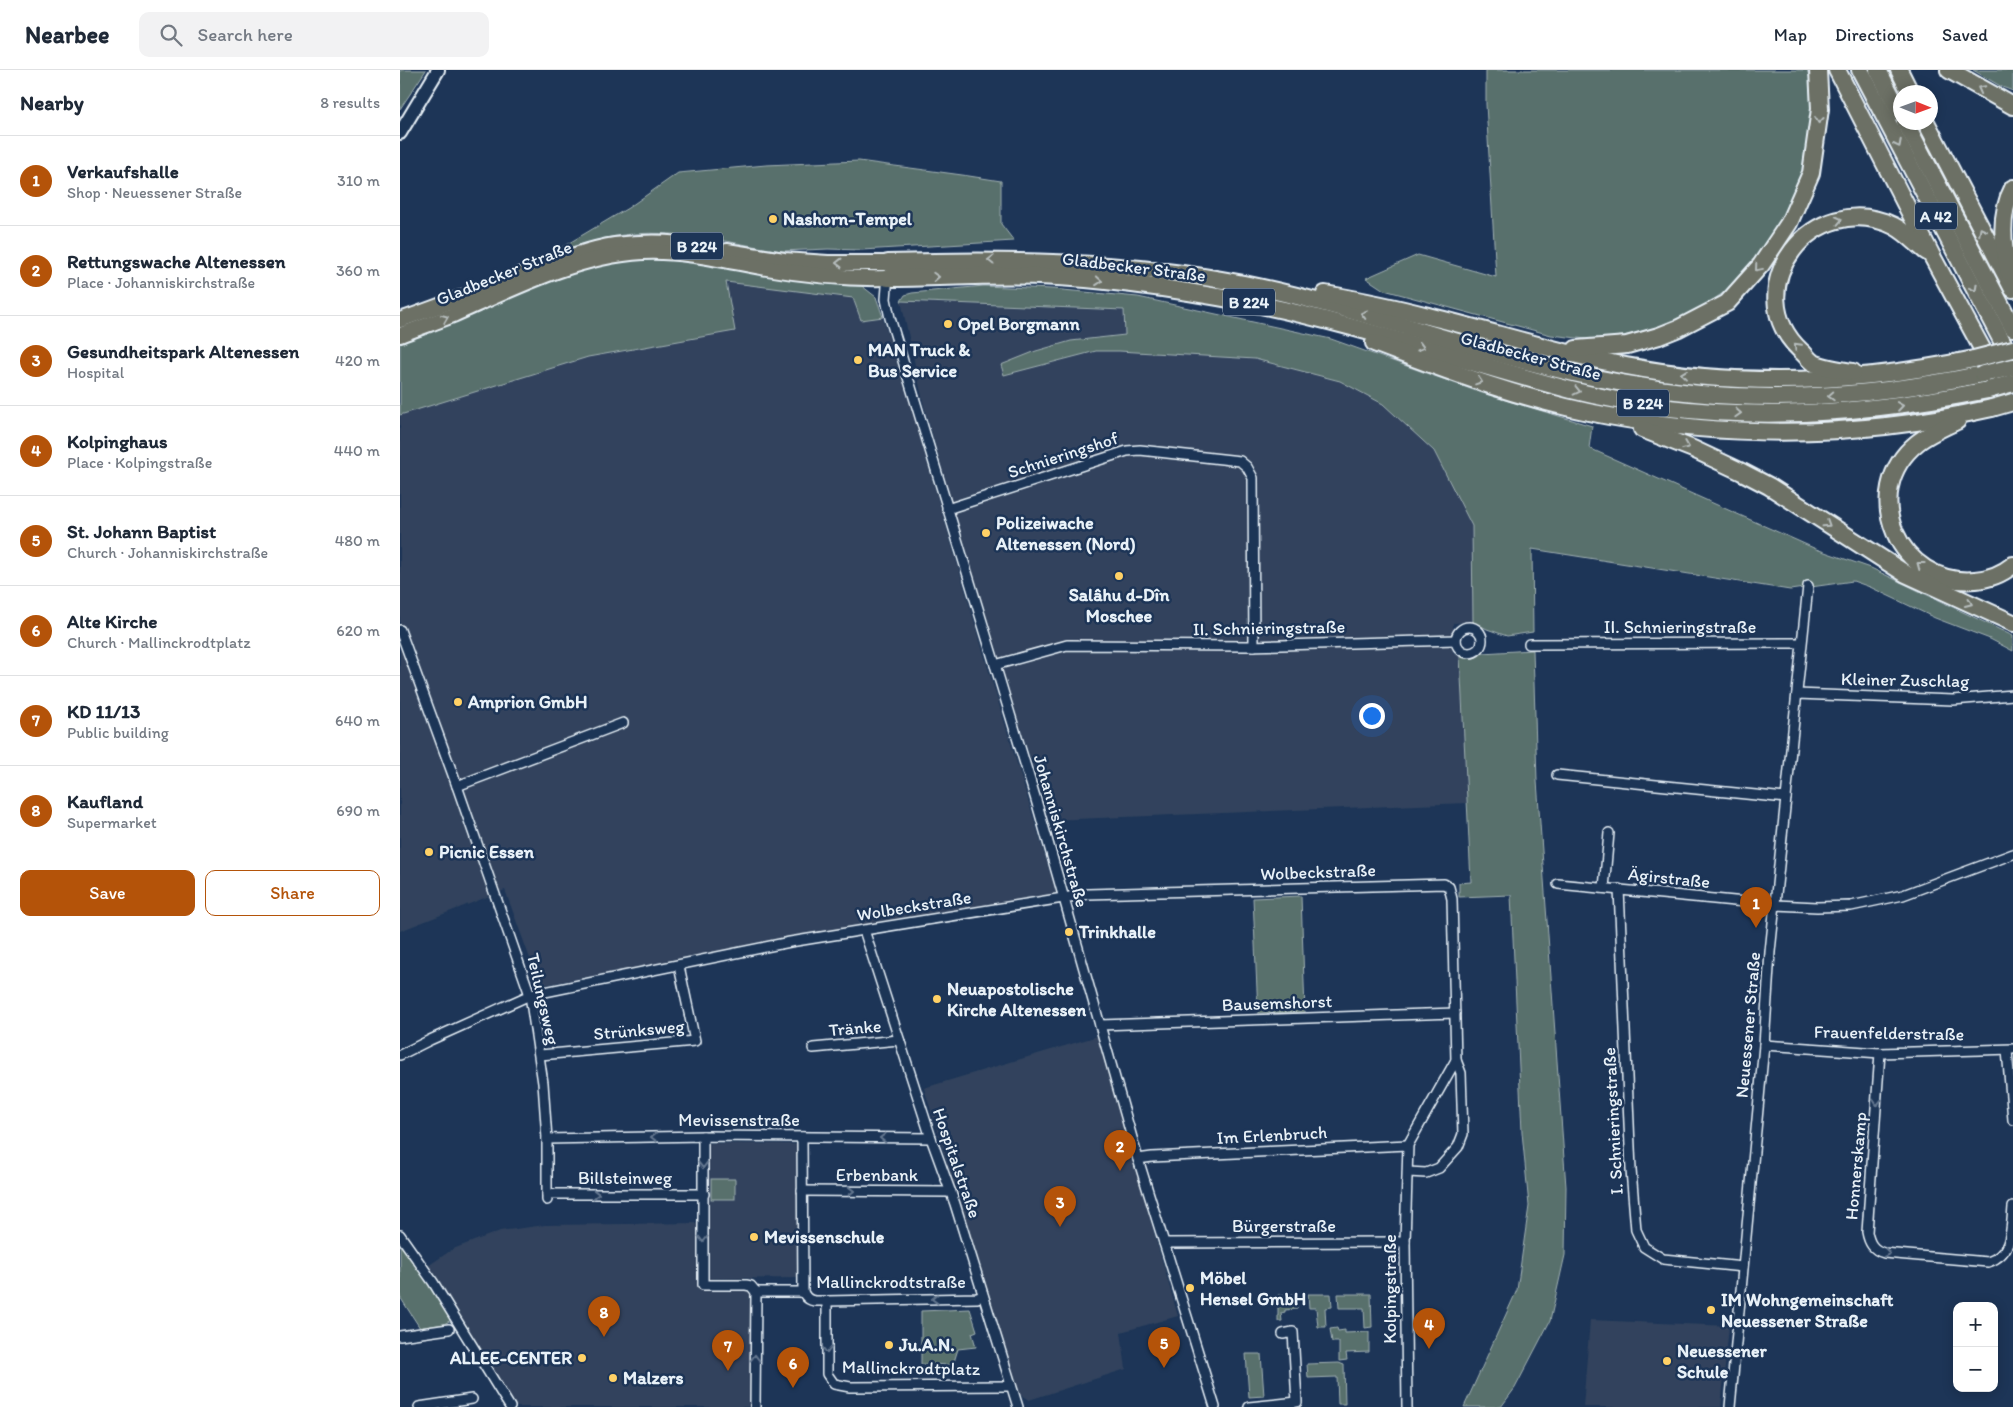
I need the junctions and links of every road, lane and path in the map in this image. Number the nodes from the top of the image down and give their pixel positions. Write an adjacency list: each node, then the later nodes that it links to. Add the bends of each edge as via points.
1 (438, 70): 13 (street)
2 (1818, 70): 24 (highway, one-way to 24, via 1820,109 1810,173 1789,223 1761,265 1727,303 1679,328 1628,344 1582,349)
3 (1837, 70): 15 (highway)
4 (1860, 70): 26 (highway, A 42, one-way to 26)
5 (1878, 70): 9 (highway)
6 (1899, 70): 8 (highway)
7 (1949, 70): 10 (highway, one-way to 7)
8 (1906, 85)
9 (1893, 99)
10 (2013, 106)
11 (1910, 130): 22 (highway, A 42)
12 (1930, 130): 19 (highway, one-way to 12)
13 (400, 133)
14 (2013, 188): 17 (highway, via 2002,222)
15 (1933, 258): 28 (highway, one-way to 15, via 1813,362 1794,345 1781,326 1776,304 1784,262 1796,244 1813,230 1832,221 1854,217 1875,219 1896,227); 32 (highway)
16 (888, 270): 18 (highway, Gladbecker Straße / B 224, one-way to 16, via 1176,273 1083,263 975,260); 20 (highway, Gladbecker Straße / B 224, one-way to 20, via 1137,284); 21 (main road, Gladbecker Straße / B 224, one-way to 21, via 784,260 684,244 613,245 561,260); 23 (main road, Gladbecker Straße / B 224, one-way to 16, via 529,281 622,254 673,252 810,275); 35 (street, Johanniskirchstraße, via 886,299 890,318)
17 (2013, 284)
18 (1246, 285): 24 (highway, via 1310,291 1369,302); 29 (highway, Gladbecker Straße / B 224, one-way to 18, via 1831,396 1748,397 1663,390 1548,366)
19 (2013, 289)
20 (1306, 314): 29 (highway, Gladbecker Straße / B 224, one-way to 29, via 1572,390 1662,406 1748,414 1831,413 1898,406); 34 (highway, one-way to 34, via 1426,363 1507,390)
21 (402, 318)
22 (2013, 328)
23 (400, 335)
24 (1515, 340): 28 (highway, one-way to 24, via 1792,381 1707,377 1625,365)
25 (2013, 349): 28 (highway, bridge, via 1974,359)
26 (2013, 362)
27 (2013, 367): 29 (highway, Gladbecker Straße / B 224, bridge)
28 (1872, 375)
29 (1986, 382): 30 (highway, Gladbecker Straße / B 224, bridge)
30 (2013, 383)
31 (2013, 402): 33 (highway, bridge)
32 (2013, 406)
33 (1975, 412): 34 (highway, via 1870,428 1794,432 1703,429); 36 (highway, one-way to 33, via 1985,579 1962,581 1939,576 1913,560 1902,548 1892,527 1888,504 1891,481 1901,460 1917,443)
34 (1607, 416): 38 (highway, one-way to 38, via 1742,472 1906,574)
35 (947, 509): 43 (street, Schnieringshof, via 1127,451 1240,461 1253,478); 44 (street, Johanniskirchstraße)
36 (2013, 565)
37 (1808, 586): 41 (street, Neuessener Straße)
38 (2013, 623)
39 (400, 630): 49 (street, Teilungsweg)
40 (1456, 640): 43 (street, II. Schnieringstraße)
41 (1801, 642): 42 (street, II. Schnieringstraße); 45 (street, Neuessener Straße)
42 (1529, 644)
43 (1254, 646): 44 (street, II. Schnieringstraße, via 1067,645)
44 (995, 665): 56 (street, Johanniskirchstraße)
45 (1797, 694): 46 (street, Kleiner Zuschlag, via 1953,700); 50 (street, Neuessener Straße)
46 (2013, 695)
47 (623, 723): 49 (street)
48 (1557, 775): 50 (street)
49 (457, 786): 60 (street, Teilungsweg)
50 (1786, 798): 57 (street, Neuessener Straße)
51 (1609, 833): 54 (street)
52 (2013, 854): 57 (street, Ägirstraße, via 1903,895 1852,906)
53 (1558, 884): 54 (street, Ägirstraße)
54 (1604, 888): 55 (street, Ägirstraße)
55 (1619, 889): 57 (street, Ägirstraße); 87 (street, I. Schnieringstraße, via 1630,1160 1636,1230 1644,1247 1663,1259)
56 (1064, 898): 58 (street, Wolbeckstraße); 61 (street, Wolbeckstraße, via 1088,894 1444,884 1449,887 1452,899); 62 (street, Johanniskirchstraße)
57 (1776, 905): 64 (street, Neuessener Straße)
58 (864, 930): 59 (street, Wolbeckstraße); 63 (street, Hospitalstraße)
59 (679, 966): 60 (street, Wolbeckstraße); 69 (street, Strünksweg, via 696,1041)
60 (530, 995): 68 (street, Wolbeckstraße); 69 (street, Teilungsweg)
61 (1455, 1014): 62 (street, Bausemshorst); 70 (street)
62 (1100, 1026): 77 (street, Johanniskirchstraße)
63 (899, 1040): 65 (street, Tränke); 74 (street, Hospitalstraße)
64 (1764, 1045): 67 (street, Frauenfelderstraße); 87 (street, Neuessener Straße)
65 (813, 1048)
66 (2010, 1049): 67 (street, Frauenfelderstraße); 71 (street)
67 (1880, 1053): 83 (street, Honnerskamp, one-way to 83, via 1867,1232 1869,1242 1884,1253 1988,1262 1998,1259 2007,1249)
68 (400, 1055)
69 (540, 1055): 75 (street, Teilungsweg)
70 (1456, 1060): 76 (street, Kolpingstraße); 78 (street, via 1461,1073 1463,1134 1458,1147 1439,1168)
71 (2013, 1120)
72 (703, 1136): 73 (street, Mevissenstraße); 75 (street, Mevissenstraße, one-way to 75); 81 (street, one-way to 81)
73 (802, 1137): 74 (street, Mevissenstraße, one-way to 73); 79 (street, Mallinckrodtstraße)
74 (931, 1138): 80 (street, Hospitalstraße)
75 (547, 1139): 82 (street, Teilungsweg)
76 (1408, 1145): 77 (street, Im Erlenbruch); 78 (street, Kolpingstraße)
77 (1138, 1159): 86 (street, Johanniskirchstraße)
78 (1408, 1172): 85 (street, Kolpingstraße)
79 (802, 1191): 80 (street, Erbenbank, one-way to 80); 89 (street, Mallinckrodtstraße)
80 (951, 1192): 90 (street, Hospitalstraße)
81 (704, 1194): 82 (street, Billsteinweg, one-way to 81); 88 (street, Mallinckrodtstraße, one-way to 88, via 703,1285 746,1285)
82 (547, 1197)
83 (2013, 1207)
84 (400, 1235): 98 (street)
85 (1405, 1242): 86 (street, Bürgerstraße); 103 (street, Kolpingstraße)
86 (1164, 1243): 101 (street, Johanniskirchstraße)
87 (1743, 1267): 104 (street, Neuessener Straße)
88 (756, 1292): 89 (street, Mallinckrodtstraße); 99 (street, one-way to 88)
89 (803, 1292): 91 (street, Mallinckrodtstraße, via 810,1300)
90 (983, 1296): 91 (street, Mallinckrodtstraße, one-way to 91); 95 (street, Hospitalstraße)
91 (827, 1301): 95 (street, Mallinckrodtplatz, one-way to 95, via 828,1374 834,1384 850,1387)
92 (449, 1329): 94 (street)
93 (1282, 1334): 102 (street, via 1293,1332 1297,1402)
94 (400, 1336)
95 (1011, 1386): 100 (street, Hospitalstraße)
96 (472, 1399): 97 (street)
97 (419, 1407)
98 (510, 1407)
99 (755, 1407)
100 (1018, 1407)
101 (1215, 1407)
102 (1249, 1407)
103 (1407, 1407)
104 (1730, 1407)

